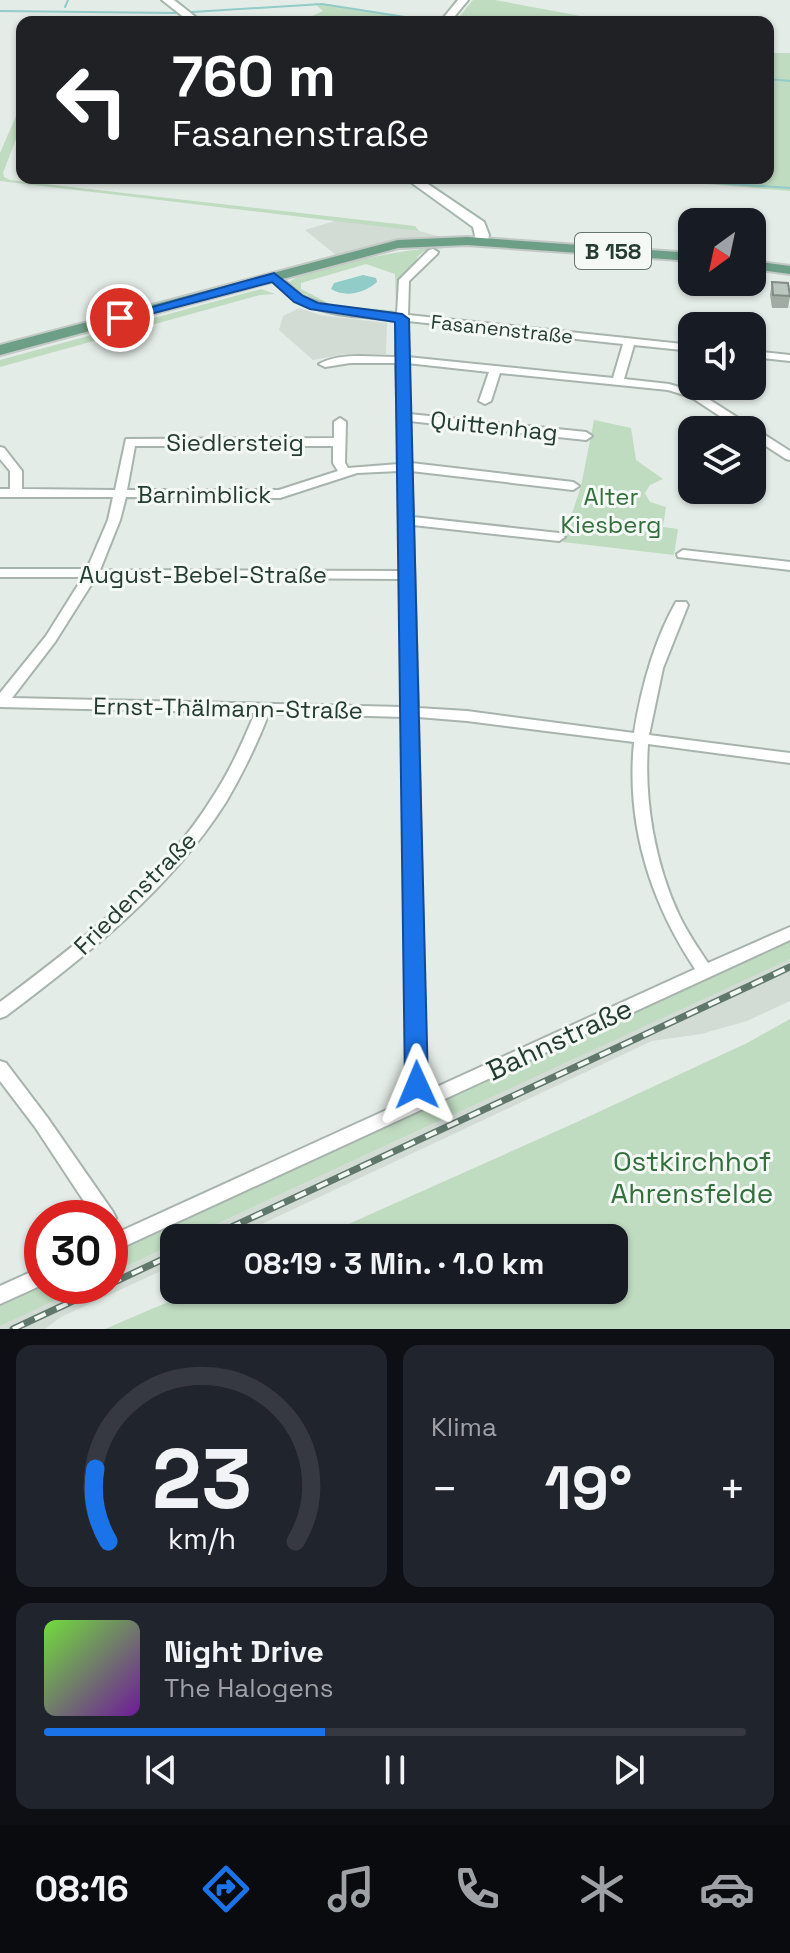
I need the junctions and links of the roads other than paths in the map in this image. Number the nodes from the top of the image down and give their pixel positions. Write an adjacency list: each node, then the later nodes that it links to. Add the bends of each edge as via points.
1 (167, 0): 2 (main road)
2 (189, 16)
3 (420, 184): 4 (main road, via 479,225)
4 (482, 241): 6 (main road, B 158); 9 (main road, B 158, via 398,244)
5 (433, 252): 10 (street, via 404,280)
6 (678, 256)
7 (766, 267): 8 (main road)
8 (790, 270)
9 (274, 277): 10 (street, Fasanenstraße, via 315,306); 13 (main road, B 158)
10 (402, 319): 11 (street, Fasanenstraße); 16 (street)
11 (629, 342): 12 (street, Fasanenstraße); 19 (street)
12 (678, 347)
13 (0, 350)
14 (766, 355): 15 (street)
15 (790, 358)
16 (401, 360): 17 (street); 18 (street); 22 (street)
17 (325, 364)
18 (496, 369): 19 (street); 20 (street)
19 (618, 381): 21 (street, via 685,391)
20 (485, 401)
21 (726, 416)
22 (402, 417): 24 (street, Quittenhag); 29 (street)
23 (340, 422): 26 (street)
24 (586, 436)
25 (766, 441): 28 (street)
26 (340, 442): 30 (street); 34 (street, Siedlersteig, via 130,442)
27 (0, 451): 33 (street, via 18,476)
28 (790, 456)
29 (403, 467): 30 (street, Barnimblick); 31 (street, Barnimblick); 35 (street)
30 (344, 471): 34 (street, Barnimblick, via 280,494)
31 (573, 486)
32 (0, 493): 33 (street, Barnimblick)
33 (16, 494): 34 (street, Barnimblick)
34 (120, 494): 40 (street)
35 (407, 520): 36 (street); 41 (street)
36 (559, 537)
37 (683, 554): 38 (street)
38 (790, 566)
39 (0, 573): 40 (street, August-Bebel-Straße)
40 (90, 574): 41 (street, August-Bebel-Straße); 43 (street, via 56,633)
41 (407, 575): 45 (street)
42 (681, 605): 46 (street, via 659,657)
43 (0, 702): 44 (street, Ernst-Thälmann-Straße)
44 (264, 709): 45 (street, Ernst-Thälmann-Straße); 50 (street, Friedenstraße, via 240,768 184,847 96,937)
45 (409, 712): 46 (street, Ernst-Thälmann-Straße); 52 (street, via 417,1085)
46 (640, 738): 47 (street, Ernst-Thälmann-Straße); 49 (street, via 637,773 643,829 674,923)
47 (790, 758)
48 (790, 933): 49 (street, Bahnstraße)
49 (705, 972): 52 (street, Bahnstraße)
50 (0, 1011)
51 (0, 1068): 53 (street)
52 (426, 1099): 54 (street, Bahnstraße)
53 (94, 1200)
54 (128, 1229)
55 (24, 1284): 56 (street)
56 (0, 1295)

